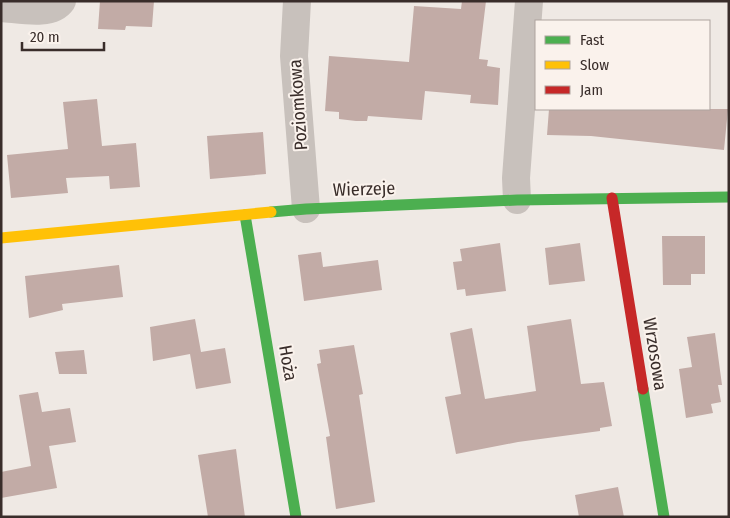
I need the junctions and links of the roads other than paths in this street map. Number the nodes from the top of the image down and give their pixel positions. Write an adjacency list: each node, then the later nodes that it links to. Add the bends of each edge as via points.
1 (62, 1): 4 (street, via 55,9 46,11)
2 (297, 1): 8 (street, Poziomkowa, via 294,56)
3 (529, 1): 7 (street)
4 (1, 8)
5 (729, 197): 6 (street, Wierzeje)
6 (612, 198): 7 (street, Wierzeje); 12 (street, Wrzosowa)
7 (517, 200): 8 (street, Wierzeje)
8 (306, 209): 9 (street, Wierzeje)
9 (245, 215): 10 (street, Wierzeje); 11 (street, Hoża)
10 (1, 238)
11 (296, 517)
12 (664, 517)

